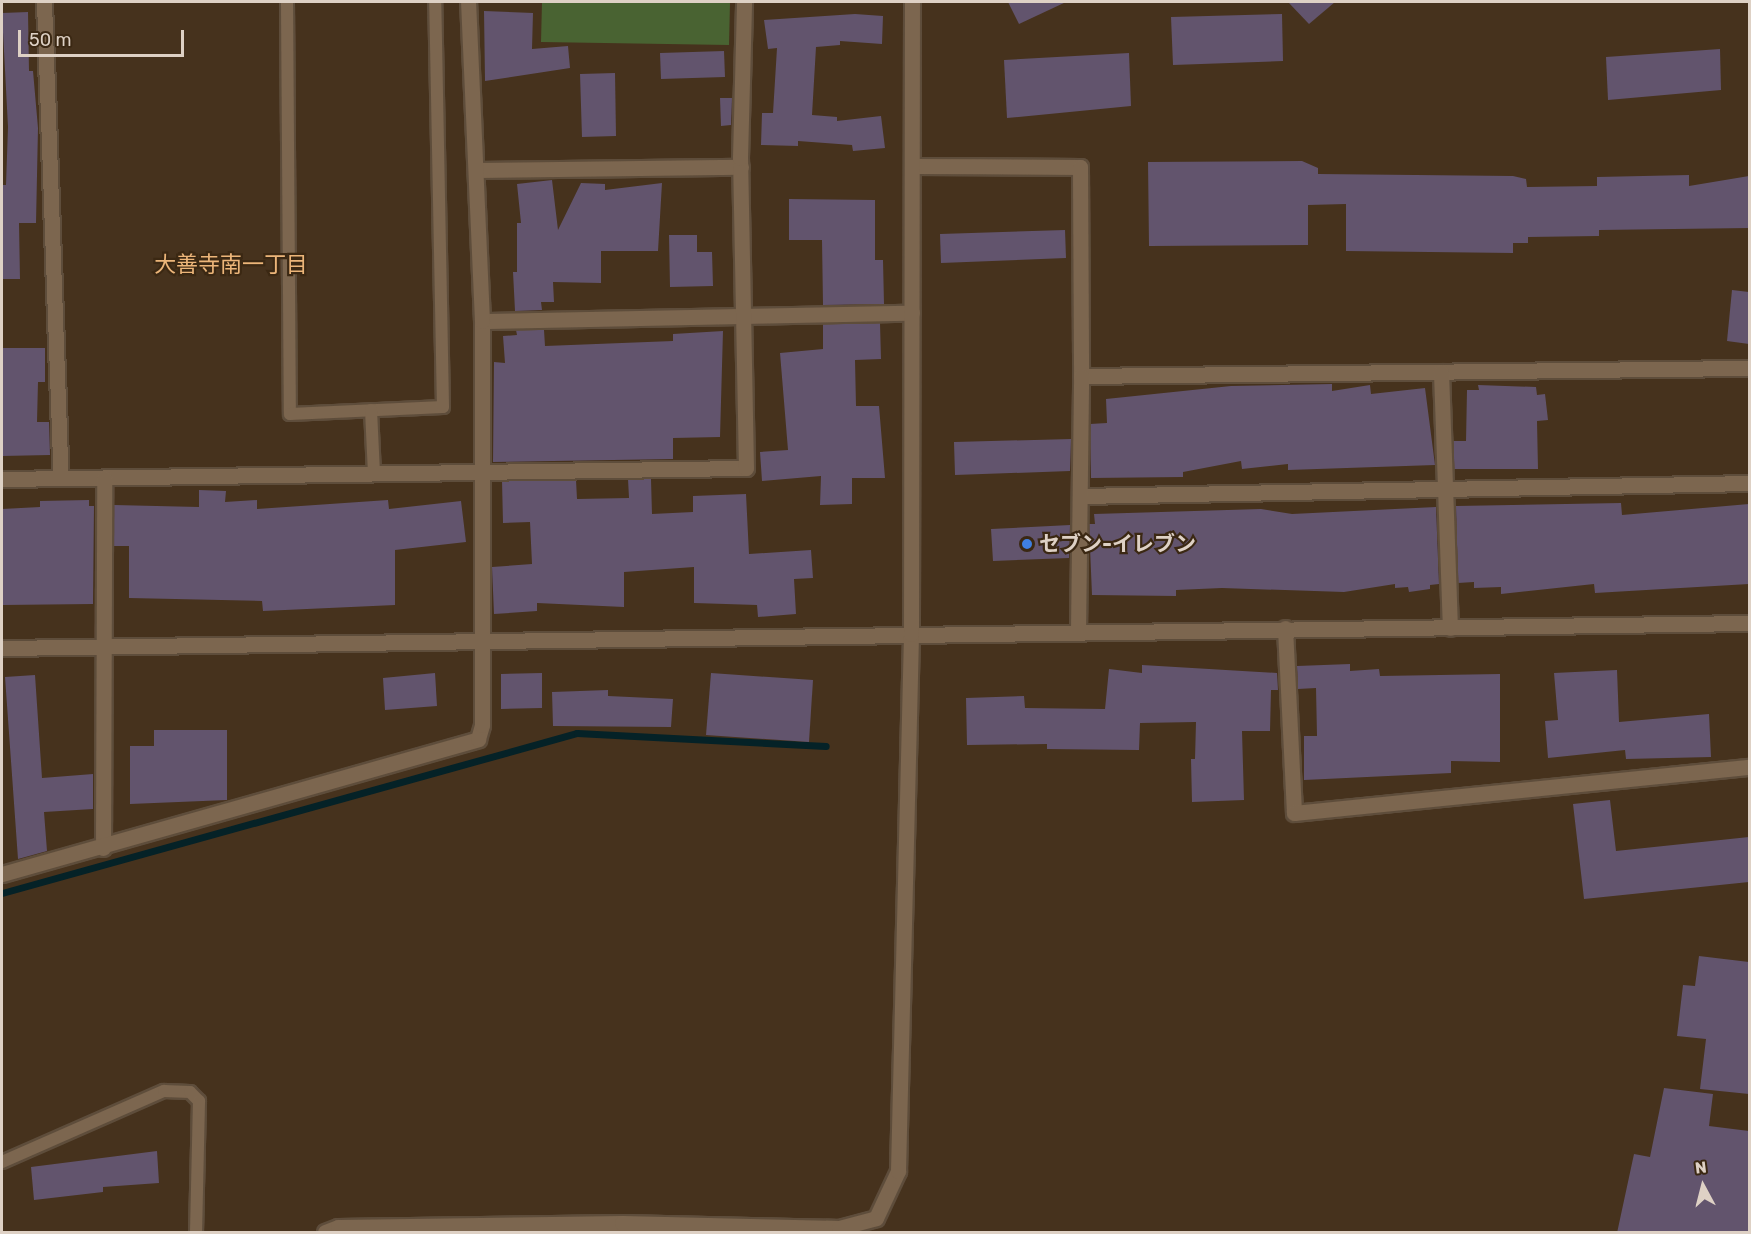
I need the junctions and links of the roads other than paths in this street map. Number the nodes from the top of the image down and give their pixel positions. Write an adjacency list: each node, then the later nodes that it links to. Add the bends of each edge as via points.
1 (44, 2): 19 (street)
2 (287, 2): 16 (lane, via 290,414)
3 (435, 2): 16 (lane, via 443,407)
4 (468, 2): 9 (street)
5 (744, 2): 8 (street)
6 (912, 2): 7 (street)
7 (912, 166): 10 (street); 15 (street, via 1080,167)
8 (741, 167): 9 (street); 11 (street)
9 (478, 170): 12 (street)
10 (912, 313): 11 (street); 29 (street)
11 (744, 314): 12 (street); 17 (street, via 746,468)
12 (483, 321): 17 (street)
13 (1749, 368): 14 (street)
14 (1441, 372): 15 (street); 23 (street)
15 (1081, 376): 24 (street)
16 (371, 410): 18 (lane)
17 (480, 472): 18 (street); 30 (street)
18 (374, 474): 20 (street)
19 (61, 478): 20 (street); 21 (street)
20 (104, 478): 31 (street)
21 (2, 479)
22 (1749, 483): 23 (street)
23 (1442, 489): 24 (street); 27 (street)
24 (1080, 495): 28 (street)
25 (1749, 623): 27 (street)
26 (1285, 628): 27 (street); 28 (street); 33 (street, via 1294,813)
27 (1450, 628)
28 (1078, 632): 29 (street)
29 (911, 634): 30 (street); 38 (street, via 898,1171 876,1218 839,1228 621,1223 338,1227)
30 (482, 639): 31 (street); 34 (street, via 478,739)
31 (103, 647): 32 (street); 34 (street)
32 (2, 648)
33 (1749, 767)
34 (103, 848): 35 (street)
35 (2, 874)
36 (2, 1162): 37 (lane, via 164,1092 190,1092 199,1101)
37 (196, 1233)
38 (325, 1233)

